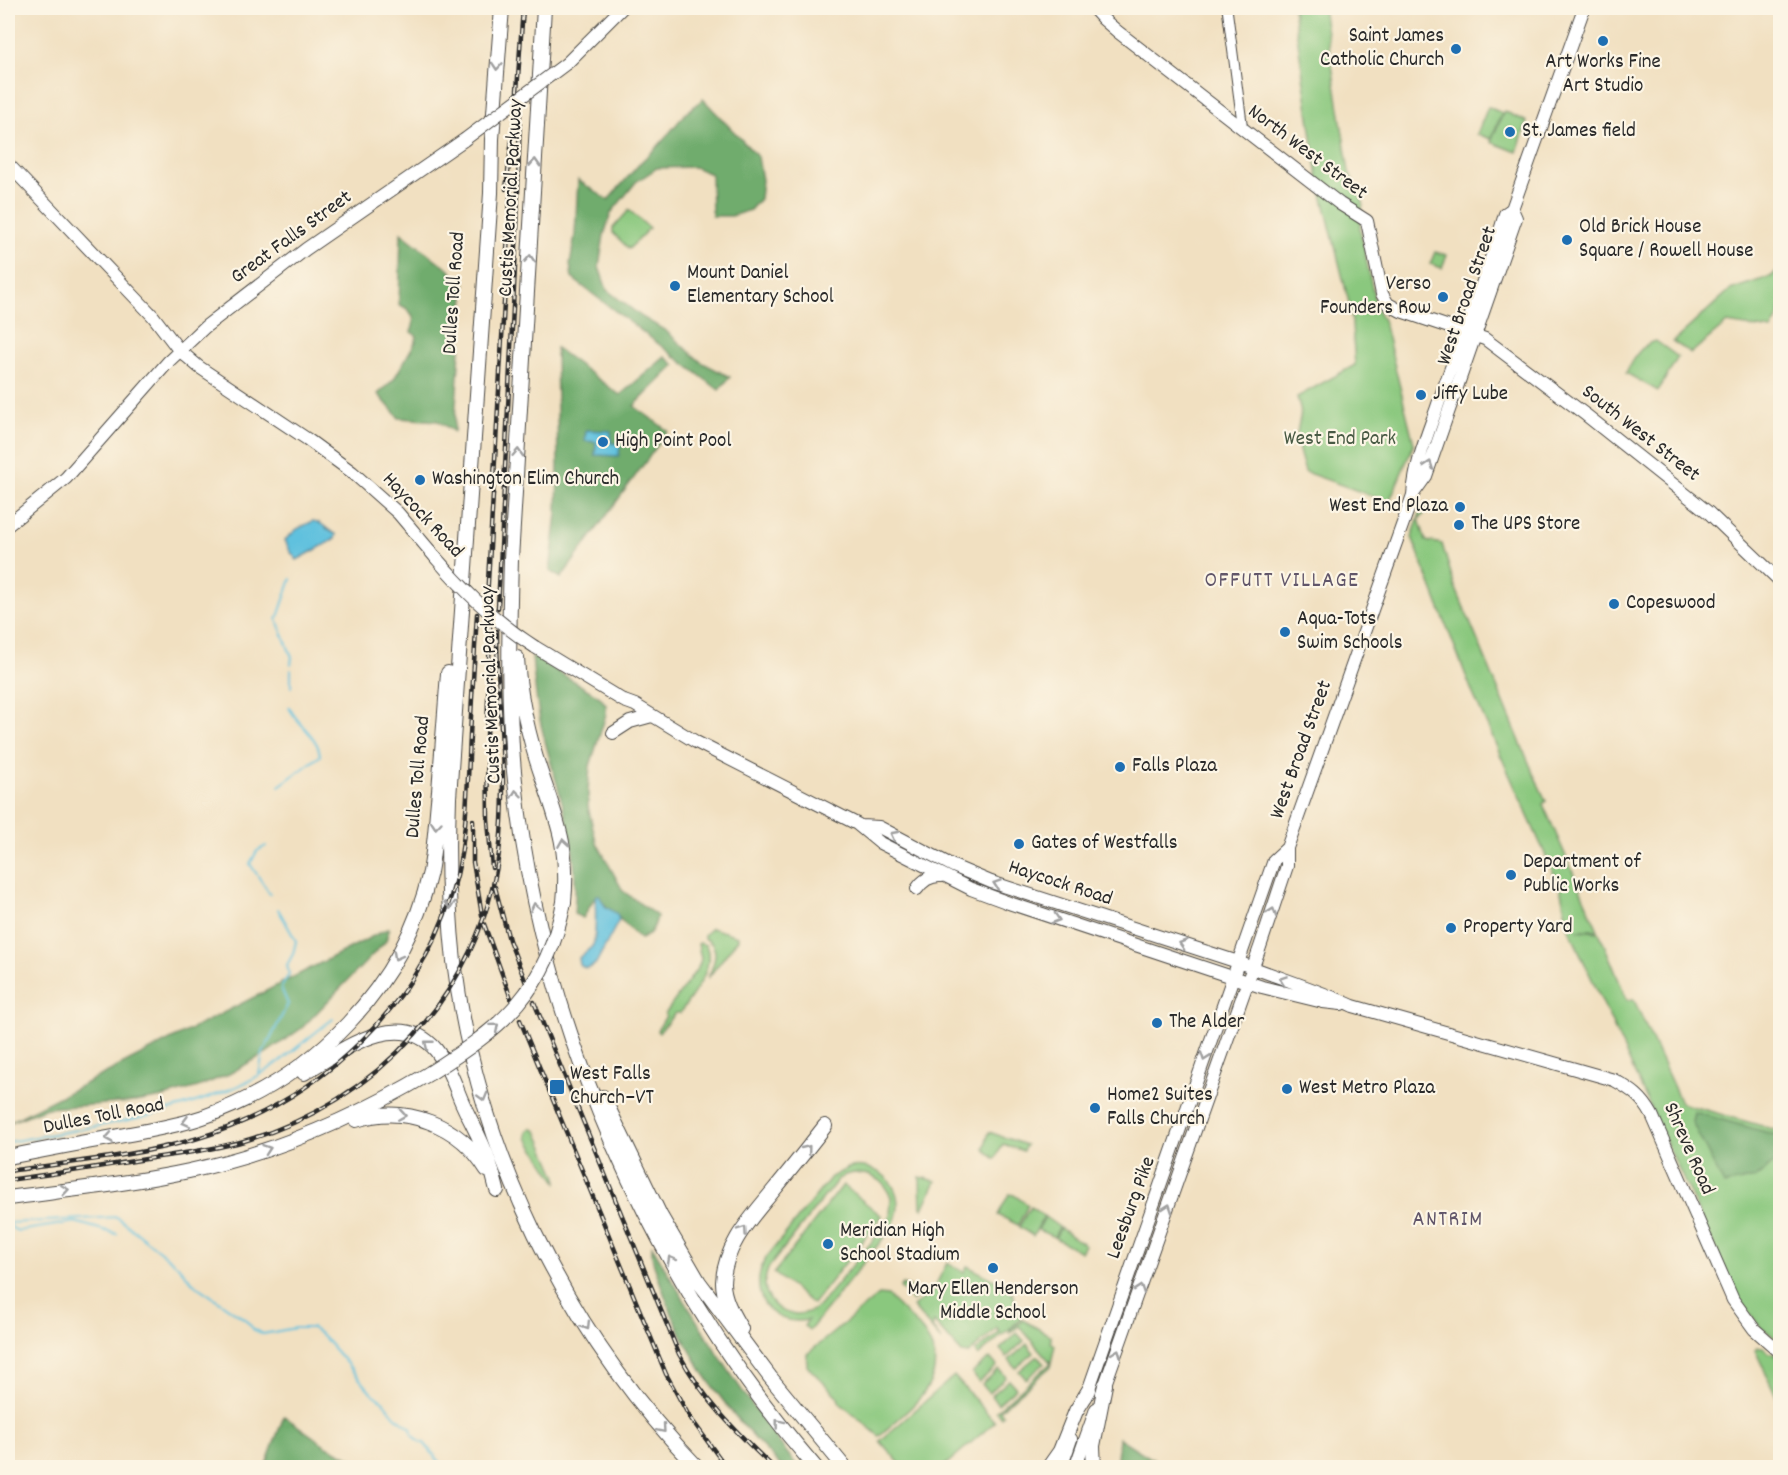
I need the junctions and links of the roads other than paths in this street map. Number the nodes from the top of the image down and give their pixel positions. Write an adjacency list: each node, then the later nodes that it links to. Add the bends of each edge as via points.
1 (502, 8): 8 (highway, Custis Memorial Parkway, one-way to 8)
2 (544, 8): 12 (highway, Custis Memorial Parkway, one-way to 2)
3 (622, 8): 11 (main road, Great Falls Street, bridge, via 567,63 288,262)
4 (1094, 8): 7 (main road, North West Street)
5 (1227, 8): 7 (street)
6 (1584, 8): 10 (main road, West Broad Street, via 1512,209 1505,214)
7 (1243, 130): 10 (main road, North West Street, via 1367,221 1382,294 1388,304)
8 (492, 139): 27 (highway, Dulles Toll Road, one-way to 27, via 484,192 435,839 426,887 398,955 355,1016 298,1068); 37 (highway, Custis Memorial Parkway, one-way to 37, via 449,798 449,892 458,984 478,1078 496,1138 541,1246 589,1332 628,1389)
9 (8, 164): 11 (main road, Haycock Road, via 153,316)
10 (1469, 334): 14 (main road, South West Street, via 1485,339 1683,492); 18 (main road, West Broad Street, via 1415,473 1413,495)
11 (180, 350): 13 (main road, Great Falls Street, via 66,478); 15 (main road, Haycock Road, bridge, via 352,472 398,513 483,608 511,630 595,685)
12 (514, 512): 21 (highway, Custis Memorial Parkway, one-way to 12, via 525,852 512,745 508,659); 29 (highway, one-way to 12, bridge, via 430,1073 490,1032 522,1001 556,936 564,902 566,867 562,835 530,738 518,671)
13 (8, 525)
14 (1780, 581)
15 (652, 716): 16 (main road, via 630,722); 17 (main road, Haycock Road)
16 (613, 733)
17 (861, 826): 19 (main road, Haycock Road, via 880,843); 22 (main road, Haycock Road, one-way to 17, via 991,882 879,827)
18 (1287, 848): 22 (main road, West Broad Street, via 1274,860); 23 (main road, West Broad Street, one-way to 18, via 1287,866)
19 (942, 876): 20 (main road, via 924,880); 24 (main road, Haycock Road, one-way to 24, via 1011,904)
20 (917, 889)
21 (549, 962): 33 (highway, via 582,1050 669,1233 704,1290); 38 (highway, Custis Memorial Parkway, one-way to 21, via 732,1360 657,1235 598,1107)
22 (1238, 962): 23 (main road, Haycock Road); 24 (main road, Leesburg Pike)
23 (1253, 968): 25 (main road, Leesburg Pike); 26 (main road, Shreve Road, one-way to 23)
24 (1233, 976): 25 (main road, Shreve Road); 35 (main road, Leesburg Pike, one-way to 35)
25 (1248, 982): 26 (main road, Shreve Road); 34 (main road, Leesburg Pike, one-way to 25)
26 (1353, 1006): 32 (main road, Shreve Road, via 1614,1080 1634,1091 1652,1115 1732,1300 1754,1329)
27 (229, 1107): 29 (highway, one-way to 27, via 380,1114 420,1118 462,1140 482,1161 497,1190 488,1157 447,1068 431,1045 414,1035 391,1032 363,1039 272,1091); 30 (highway, Dulles Toll Road, one-way to 30, via 169,1126)
28 (825, 1126): 33 (highway, one-way to 28, via 726,1298 726,1263 741,1232)
29 (306, 1135): 31 (highway, one-way to 29, via 189,1171 245,1157)
30 (8, 1156)
31 (8, 1198)
32 (1780, 1352)
33 (770, 1377): 36 (highway)
34 (1105, 1385): 43 (main road, Leesburg Pike); 44 (highway)
35 (1089, 1390): 41 (highway, via 1060,1451); 42 (main road, Leesburg Pike)
36 (830, 1448): 39 (highway); 40 (highway)
37 (698, 1467)
38 (816, 1467)
39 (845, 1467)
40 (851, 1467)
41 (1048, 1467)
42 (1061, 1467)
43 (1075, 1467)
44 (1094, 1467)

